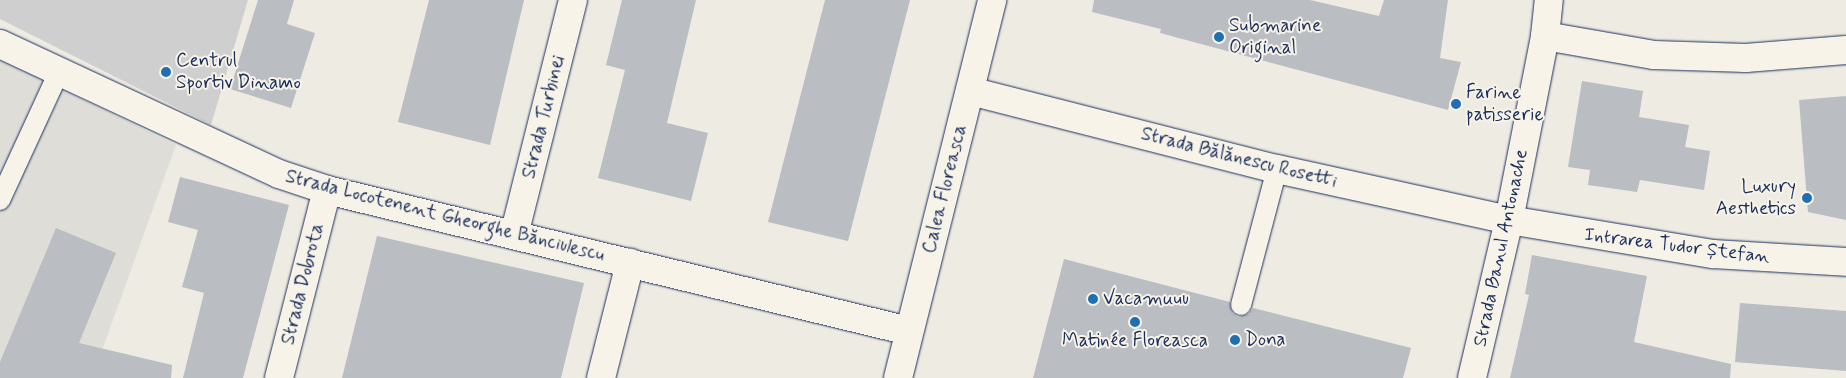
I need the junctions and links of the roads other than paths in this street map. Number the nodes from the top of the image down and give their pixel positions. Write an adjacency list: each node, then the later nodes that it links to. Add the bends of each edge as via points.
1 (573, 0): 13 (street, Strada Turbinei)
2 (992, 0): 8 (street, Calea Floreasca)
3 (1549, 0): 4 (street, Strada Banul Antonache)
4 (1545, 36): 6 (street, via 1654,55 1746,58); 12 (street, Strada Banul Antonache)
5 (0, 44): 7 (street, Strada Locotenent Gheorghe Bănciulescu)
6 (1846, 50)
7 (59, 72): 10 (street, Strada Locotenent Gheorghe Bănciulescu, via 279,174); 11 (lane)
8 (970, 91): 9 (street, Strada Bălănescu Rosetti); 17 (street, Calea Floreasca)
9 (1277, 169): 12 (street, Strada Bălănescu Rosetti); 16 (lane)
10 (327, 190): 13 (street, Strada Locotenent Gheorghe Bănciulescu); 18 (street, Strada Dobrota)
11 (0, 200)
12 (1509, 220): 14 (street, Intrarea Tudor Ștefan, via 1713,254); 21 (street, Strada Banul Antonache)
13 (514, 234): 15 (street, Strada Locotenent Gheorghe Bănciulescu)
14 (1846, 262)
15 (630, 263): 17 (street, Strada Locotenent Gheorghe Bănciulescu); 19 (street)
16 (1241, 305)
17 (909, 331): 20 (street, Calea Floreasca)
18 (279, 378)
19 (601, 378)
20 (898, 378)
21 (1472, 378)

